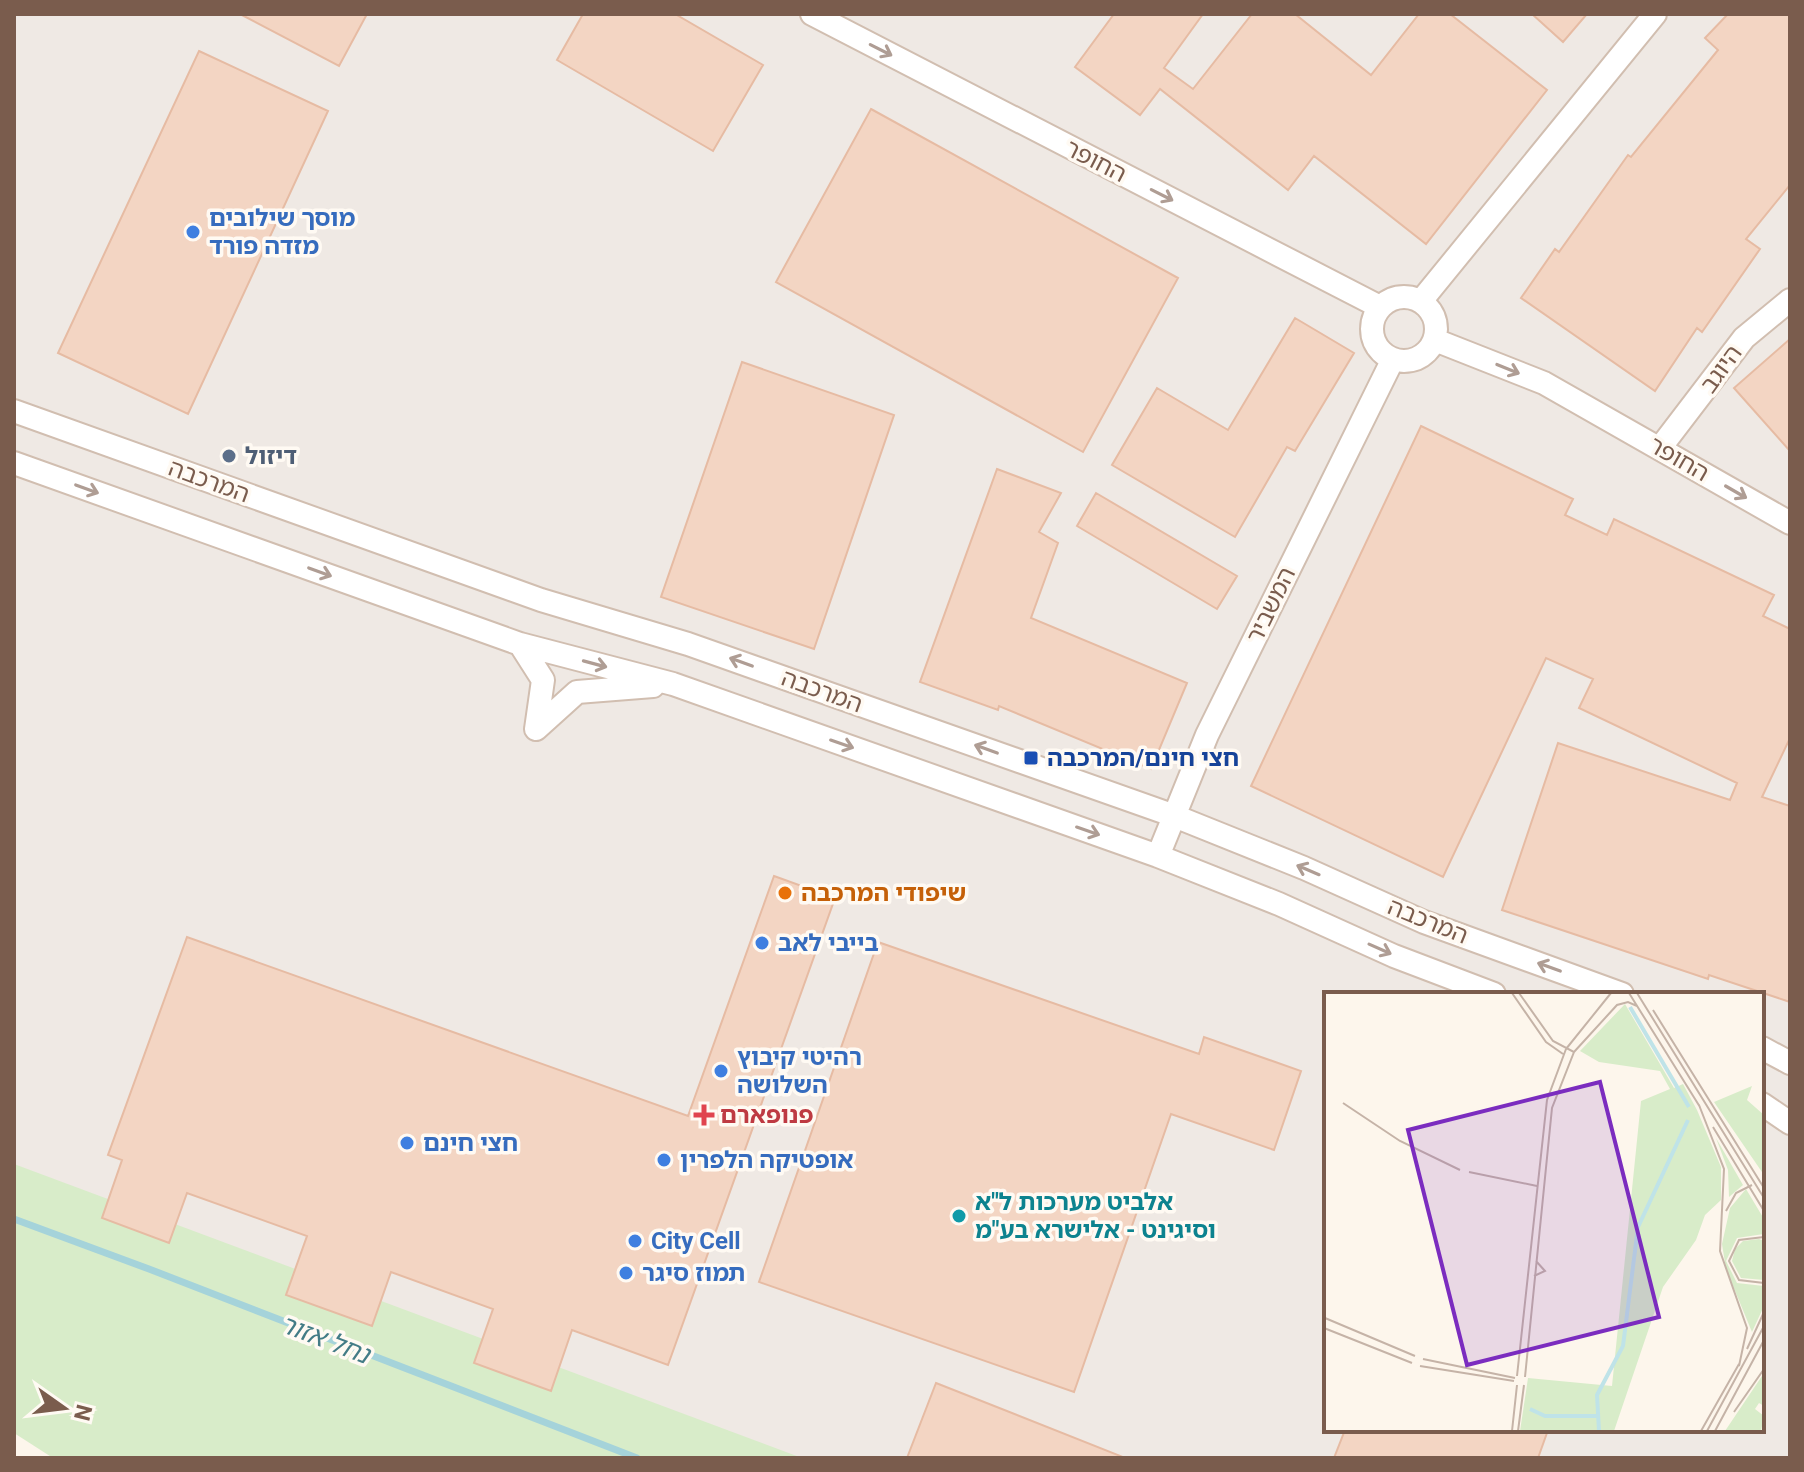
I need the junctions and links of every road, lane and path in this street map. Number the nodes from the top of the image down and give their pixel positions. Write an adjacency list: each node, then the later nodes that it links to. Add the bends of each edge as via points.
1 (812, 14): 5 (street, החופר, one-way to 5)
2 (1655, 14): 4 (street)
3 (1790, 300): 9 (street, היוגב, via 1744,338)
4 (1421, 301): 5 (street, via 1400,296); 6 (street, via 1435,318)
5 (1380, 307): 7 (street, via 1373,337)
6 (1435, 340): 7 (street, via 1422,356); 9 (street, החופר, one-way to 9, via 1544,383)
7 (1393, 359): 14 (street, המשביר)
8 (14, 411): 14 (street, המרכבה, one-way to 8, via 688,644 541,600)
9 (1660, 448): 11 (street, החופר, one-way to 11)
10 (14, 463): 12 (street, המרכבה, one-way to 12)
11 (1790, 523)
12 (520, 644): 13 (street, המרכבה, one-way to 13); 13 (street, via 543,680 536,729 577,692)
13 (673, 684): 15 (street, המרכבה, one-way to 15)
14 (1172, 815): 15 (street, המשביר); 17 (street, המרכבה, one-way to 14, via 1424,922)
15 (1158, 856): 16 (street, המרכבה, one-way to 16)
16 (1489, 992)
17 (1616, 992)
18 (1764, 1049): 19 (street)
19 (1790, 1063)
20 (1764, 1105): 21 (street)
21 (1790, 1123)

